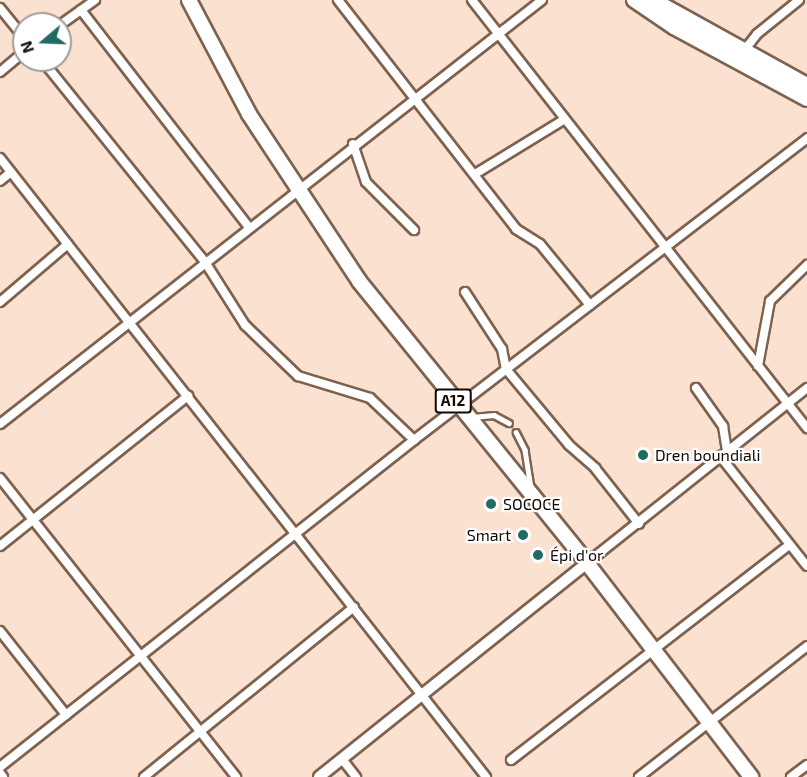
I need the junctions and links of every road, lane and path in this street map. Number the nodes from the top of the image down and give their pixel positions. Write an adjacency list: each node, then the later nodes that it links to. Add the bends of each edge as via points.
1 (95, 0): 10 (street)
2 (189, 0): 28 (main road, A12, via 249,114)
3 (338, 0): 20 (street)
4 (472, 0): 13 (street)
5 (542, 0): 13 (street)
6 (634, 0): 14 (main road)
7 (653, 0): 14 (main road)
8 (800, 0): 14 (street, via 757,34)
9 (0, 8): 12 (street)
10 (81, 10): 11 (street); 29 (street)
11 (72, 16)
12 (12, 23)
13 (500, 35): 20 (street); 21 (street)
14 (740, 58): 18 (main road); 19 (main road)
15 (12, 62): 16 (street)
16 (0, 72)
17 (52, 72): 33 (street)
18 (807, 85)
19 (807, 99)
20 (416, 100): 23 (street); 26 (street)
21 (565, 119): 26 (street); 32 (street)
22 (807, 138): 32 (street)
23 (353, 144): 28 (street); 30 (street, via 366,182)
24 (0, 158): 25 (street)
25 (11, 172): 27 (street); 31 (street)
26 (475, 174): 37 (street, via 516,229 540,244)
27 (0, 181)
28 (296, 190): 29 (street); 45 (main road, A12, via 359,281)
29 (249, 227): 33 (street)
30 (414, 230)
31 (68, 244): 36 (street); 38 (street)
32 (666, 249): 37 (street); 39 (street)
33 (205, 262): 38 (street); 50 (street, via 244,326 297,376 370,398)
34 (807, 265): 39 (street, via 770,301)
35 (465, 292): 40 (street, via 502,349)
36 (0, 302)
37 (590, 305): 40 (street)
38 (129, 322): 43 (street); 47 (street)
39 (758, 366): 44 (street)
40 (506, 369): 45 (street); 55 (street, via 569,445 595,468)
41 (696, 388): 51 (street, via 723,426)
42 (807, 388): 44 (street)
43 (188, 396): 54 (street); 56 (street)
44 (789, 403): 48 (street); 51 (street)
45 (462, 412): 46 (lane, via 494,416); 50 (street); 53 (main road, A12)
46 (509, 423)
47 (0, 424)
48 (807, 428)
49 (516, 432): 53 (lane, via 525,450)
50 (414, 440): 56 (street)
51 (724, 453): 55 (street); 57 (street)
52 (0, 478): 54 (street)
53 (532, 495): 59 (main road, A12)
54 (33, 520): 58 (street); 65 (street)
55 (639, 524): 59 (street)
56 (296, 533): 61 (street); 65 (street)
57 (789, 545): 60 (street); 64 (street)
58 (0, 546)
59 (587, 563): 64 (main road, A12); 66 (street)
60 (807, 566)
61 (354, 608): 66 (street); 69 (street)
62 (0, 631): 67 (street)
63 (807, 646): 68 (street)
64 (651, 649): 68 (main road, A12); 71 (street)
65 (141, 656): 67 (street); 69 (street)
66 (423, 696): 70 (street); 80 (street)
67 (66, 715): 73 (street)
68 (709, 723): 81 (street); 82 (main road, A12)
69 (201, 733): 76 (street); 77 (street)
70 (342, 759): 78 (street); 79 (street)
71 (511, 760)
72 (807, 765): 83 (street)
73 (0, 767)
74 (0, 773): 75 (street)
75 (3, 777)
76 (144, 777)
77 (236, 777)
78 (319, 777)
79 (356, 777)
80 (486, 777)
81 (639, 777)
82 (751, 777)
83 (791, 777)

